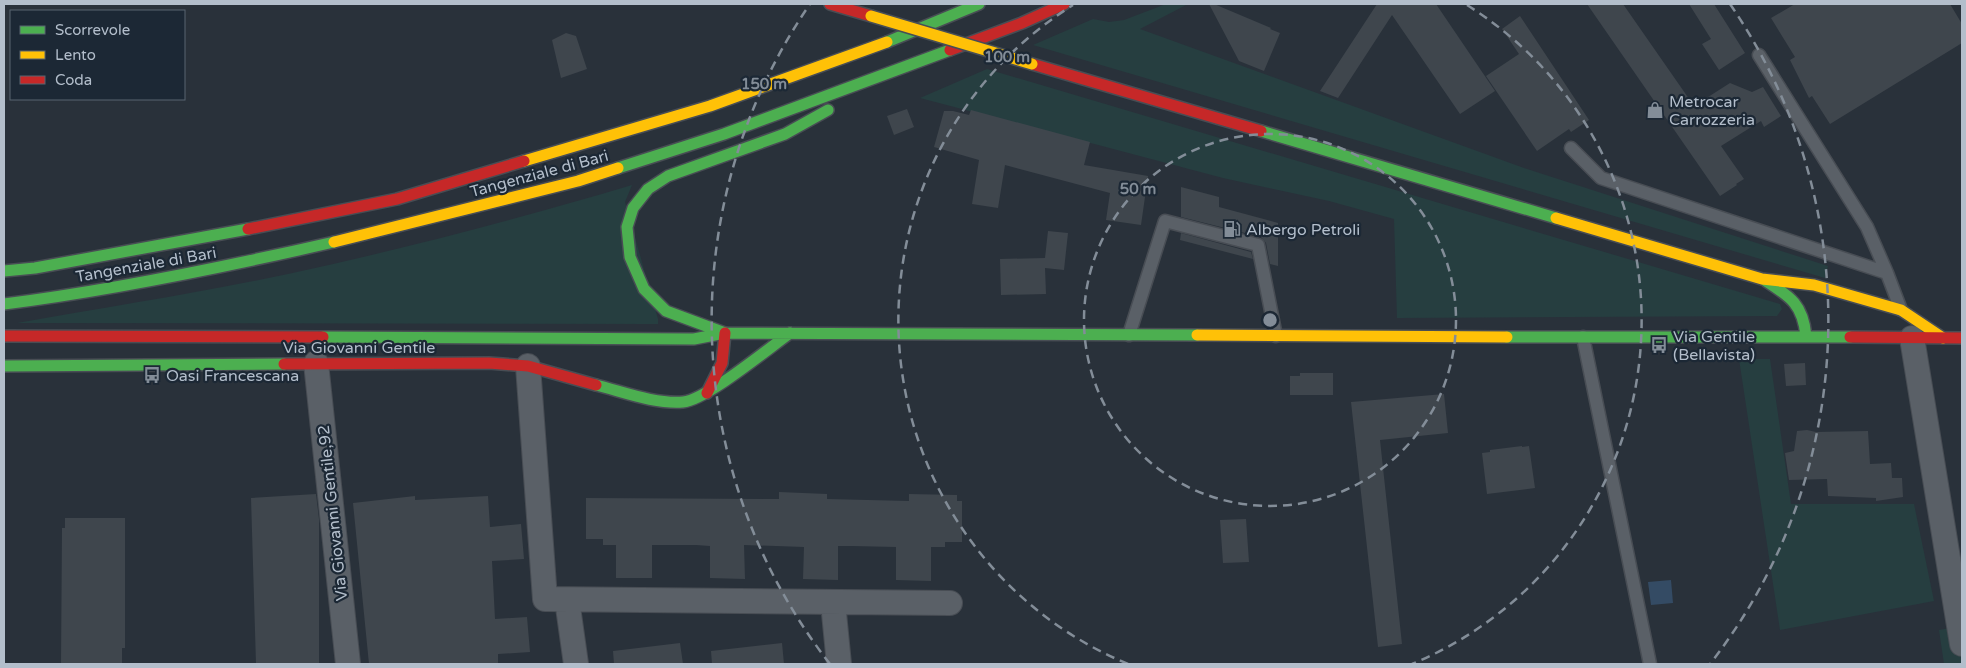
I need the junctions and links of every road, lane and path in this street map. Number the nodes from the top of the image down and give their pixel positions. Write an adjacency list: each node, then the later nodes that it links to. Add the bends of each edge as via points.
1 (830, 4): 9 (main road, bridge)
2 (980, 4): 7 (main road, Tangenziale di Bari, via 710,106 397,199 230,233)
3 (1064, 4): 5 (main road, Tangenziale di Bari)
4 (1759, 55): 8 (lane, via 1867,227)
5 (896, 71): 10 (main road, Tangenziale di Bari, via 724,134 578,181 239,264); 12 (main road, via 786,134 668,176 648,189 633,208 627,227 630,257 644,289 666,311)
6 (1571, 148): 8 (lane, via 1600,178)
7 (4, 271)
8 (1887, 273): 11 (lane)
9 (1762, 279): 11 (main road, via 1814,285); 17 (main road, via 1791,296 1805,317)
10 (4, 304)
11 (1901, 310): 20 (main road)
12 (726, 333): 13 (main road); 15 (main road, via 694,339); 25 (main road, via 722,363)
13 (790, 333): 14 (main road); 25 (main road, Via Giovanni Gentile)
14 (1129, 335): 16 (main road); 16 (lane, via 1165,221 1258,245)
15 (4, 336)
16 (1276, 336): 18 (main road)
17 (1806, 336): 18 (main road); 19 (main road)
18 (1583, 337): 33 (lane)
19 (1912, 338): 20 (main road); 29 (street)
20 (1943, 338): 21 (main road)
21 (1962, 338)
22 (316, 363): 23 (main road, Via Giovanni Gentile); 24 (main road, Via Giovanni Gentile); 30 (street, Via Giovanni Gentile,92)
23 (4, 366)
24 (528, 366): 25 (main road, Via Giovanni Gentile, via 656,401 685,402); 26 (street, via 544,599)
25 (707, 393)
26 (567, 600): 27 (street); 31 (street)
27 (833, 603): 28 (street); 32 (street)
28 (950, 603)
29 (1962, 644)
30 (348, 664)
31 (576, 664)
32 (839, 664)
33 (1650, 664)

